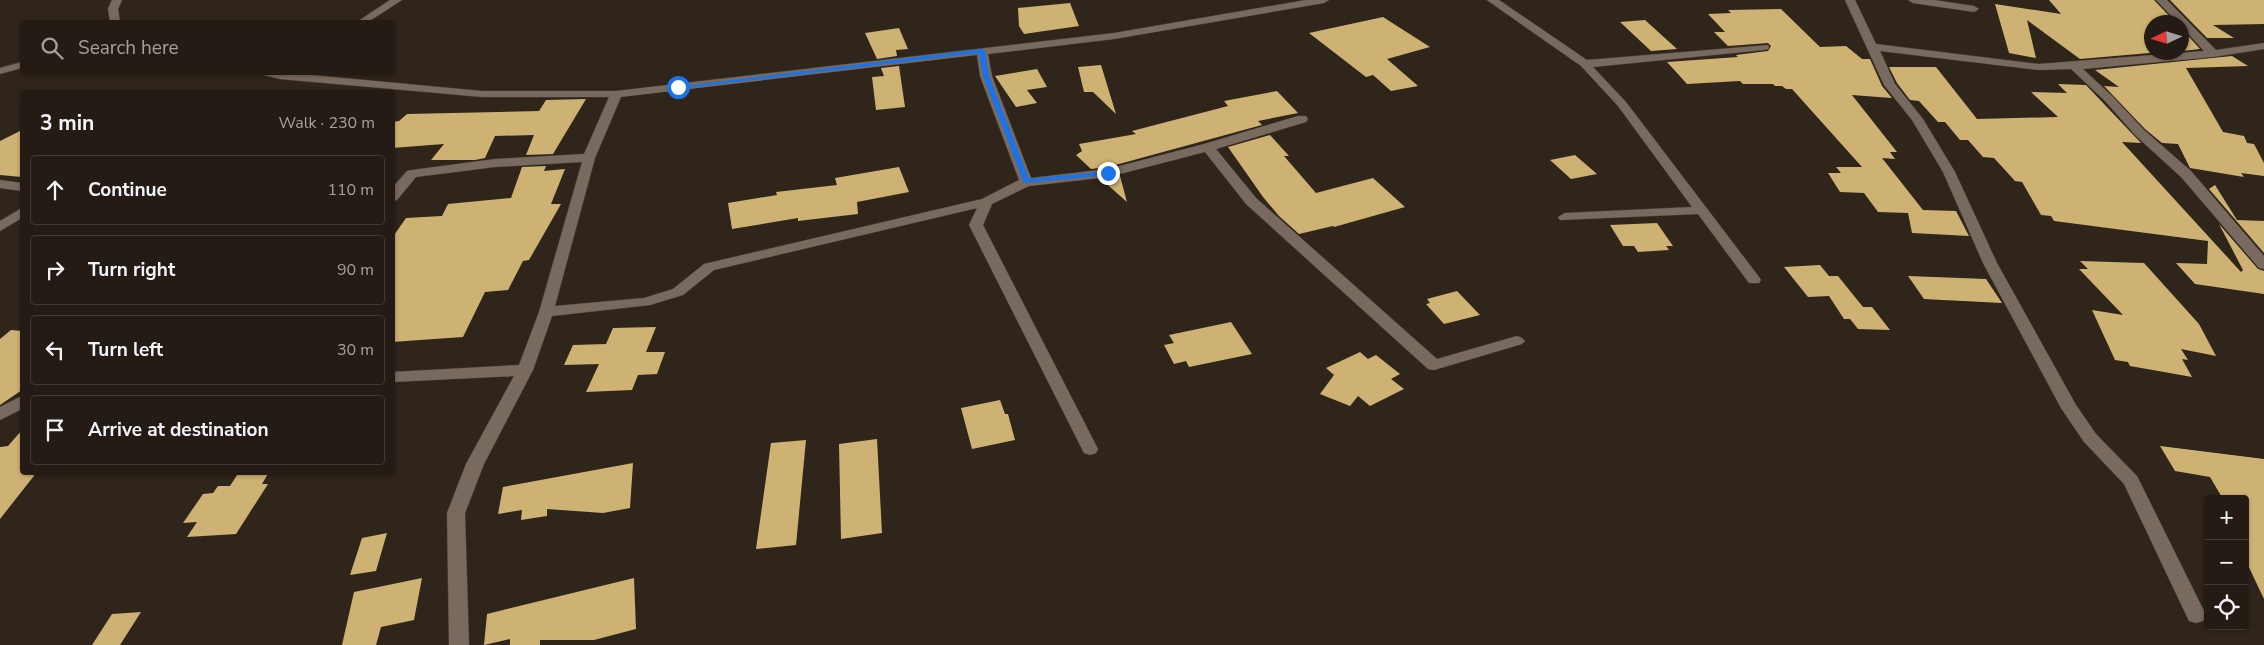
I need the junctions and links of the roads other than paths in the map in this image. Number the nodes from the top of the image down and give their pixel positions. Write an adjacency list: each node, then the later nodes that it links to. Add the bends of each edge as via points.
1 (118, 0): 9 (street, via 113,9)
2 (397, 0): 10 (street)
3 (1492, 0): 16 (street)
4 (1850, 0): 13 (street)
5 (1912, 0): 8 (street)
6 (2161, 0): 15 (street)
7 (1315, 1): 14 (street, via 1114,36)
8 (1974, 8)
9 (115, 20)
10 (365, 20)
11 (2264, 46): 15 (street)
12 (1764, 47): 16 (street)
13 (1873, 47): 18 (street, via 2040,67); 43 (street, via 1890,85 1949,172 1990,263 2069,408 2090,438 2131,480)
14 (982, 51): 21 (street); 25 (street, via 986,76)
15 (2213, 54): 18 (street)
16 (1585, 64): 30 (street, via 1622,104)
17 (20, 66): 19 (street)
18 (2074, 66): 34 (street, via 2140,134 2186,174)
19 (0, 71)
20 (292, 75): 21 (street, via 482,94)
21 (616, 94): 24 (street)
22 (1302, 119): 23 (street)
23 (1208, 147): 25 (street, via 1108,173); 37 (street, via 1251,201 1434,365)
24 (589, 158): 28 (street, via 495,163 412,174); 36 (street)
25 (1026, 182): 29 (street)
26 (0, 184): 27 (street)
27 (20, 187)
28 (395, 194)
29 (986, 202): 36 (street, via 710,268 678,292 645,302); 42 (street, via 976,224)
30 (1702, 210): 32 (street); 35 (street)
31 (20, 213): 33 (street)
32 (1565, 217)
33 (0, 226)
34 (2264, 265)
35 (1754, 280)
36 (546, 312): 38 (street)
37 (1517, 341)
38 (525, 370): 39 (street); 44 (street, via 475,464 456,513)
39 (395, 377)
40 (20, 403): 41 (street)
41 (0, 414)
42 (1090, 449)
43 (2196, 615)
44 (459, 645)

